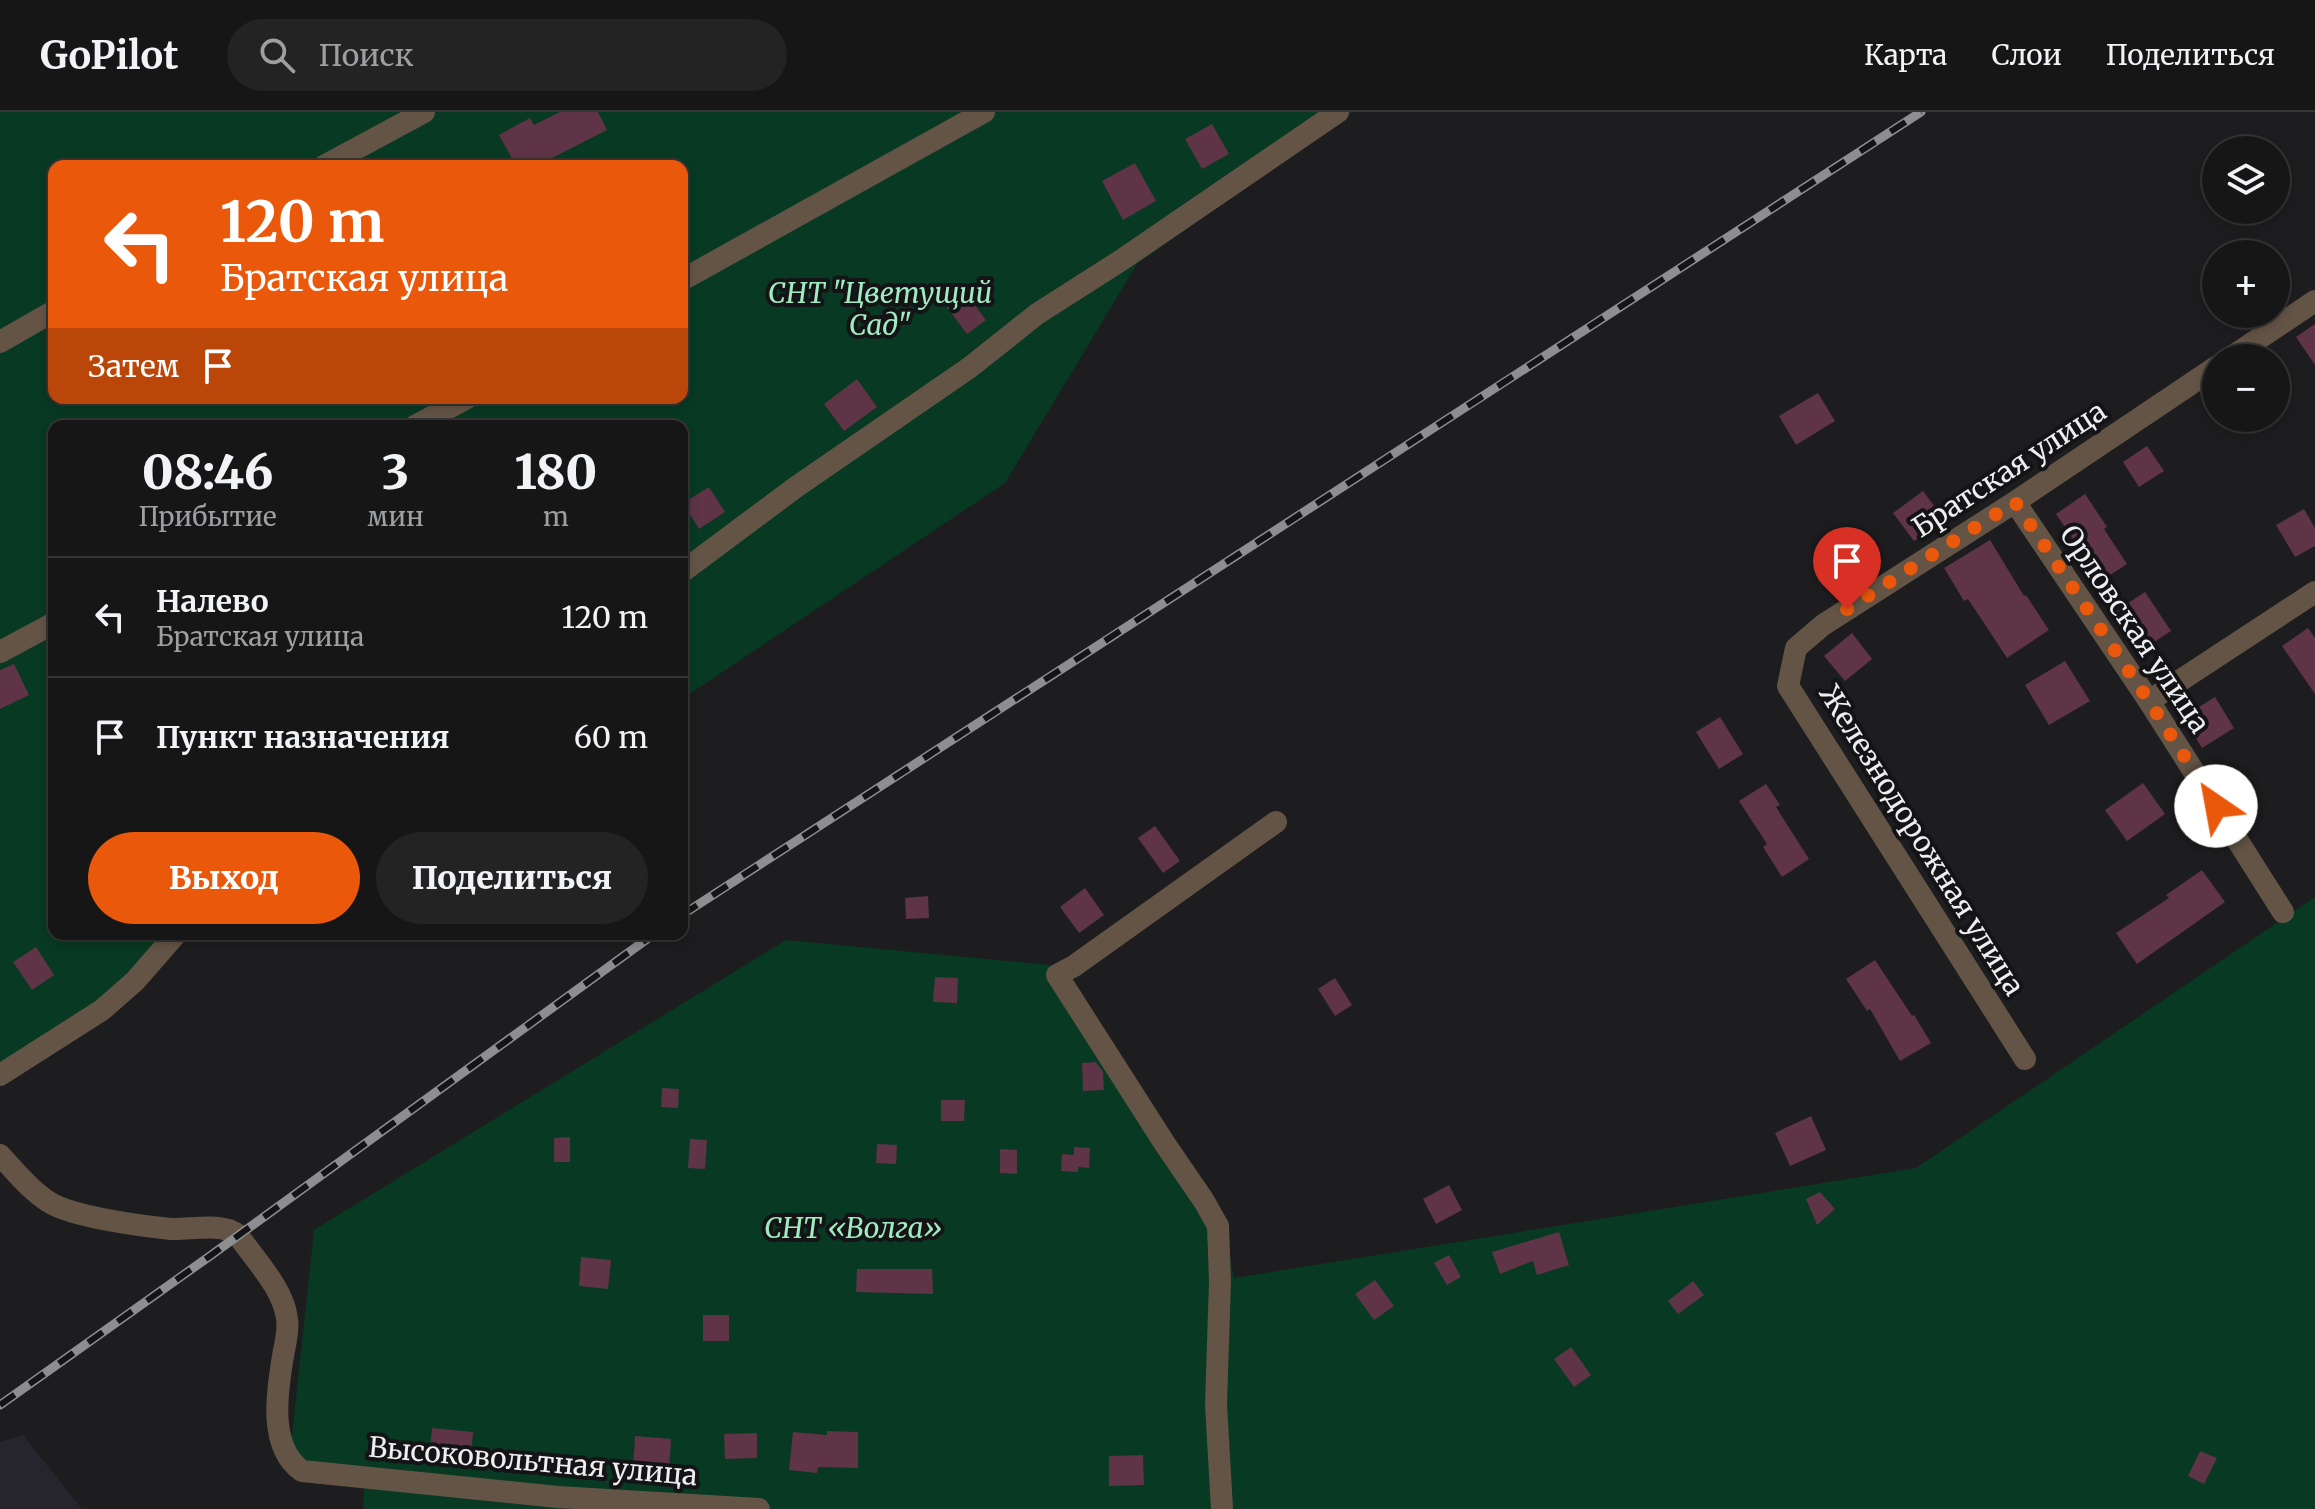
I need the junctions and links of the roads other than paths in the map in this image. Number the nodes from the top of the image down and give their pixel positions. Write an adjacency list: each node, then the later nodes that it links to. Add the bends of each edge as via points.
1 (424, 112): 4 (street)
2 (984, 112): 5 (street)
3 (1338, 112): 14 (street, via 1037,314)
4 (335, 160)
5 (688, 277)
6 (2315, 301): 9 (street)
7 (48, 314): 8 (street)
8 (0, 342)
9 (2251, 344)
10 (2202, 376): 13 (street, Братская улица)
11 (456, 404): 12 (street)
12 (426, 420)
13 (2015, 502): 17 (street, Братская улица, via 1823,625); 19 (street, Орловская улица)
14 (688, 568)
15 (2315, 592): 19 (street)
16 (48, 626): 18 (street)
17 (1796, 648): 23 (street, Железнодорожная улица, via 1788,686)
18 (0, 652)
19 (2149, 701): 21 (street, Орловская улица)
20 (1276, 822): 27 (street, via 1057,975 1218,1226 1216,1405)
21 (2283, 912)
22 (171, 940): 24 (street, via 102,1010)
23 (2025, 1059)
24 (0, 1075)
25 (0, 1155): 26 (street, Высоковольтная улица, via 51,1204 74,1213 238,1235 284,1303 288,1323 278,1420 282,1449 302,1471 558,1497)
26 (759, 1509)
27 (1222, 1509)

